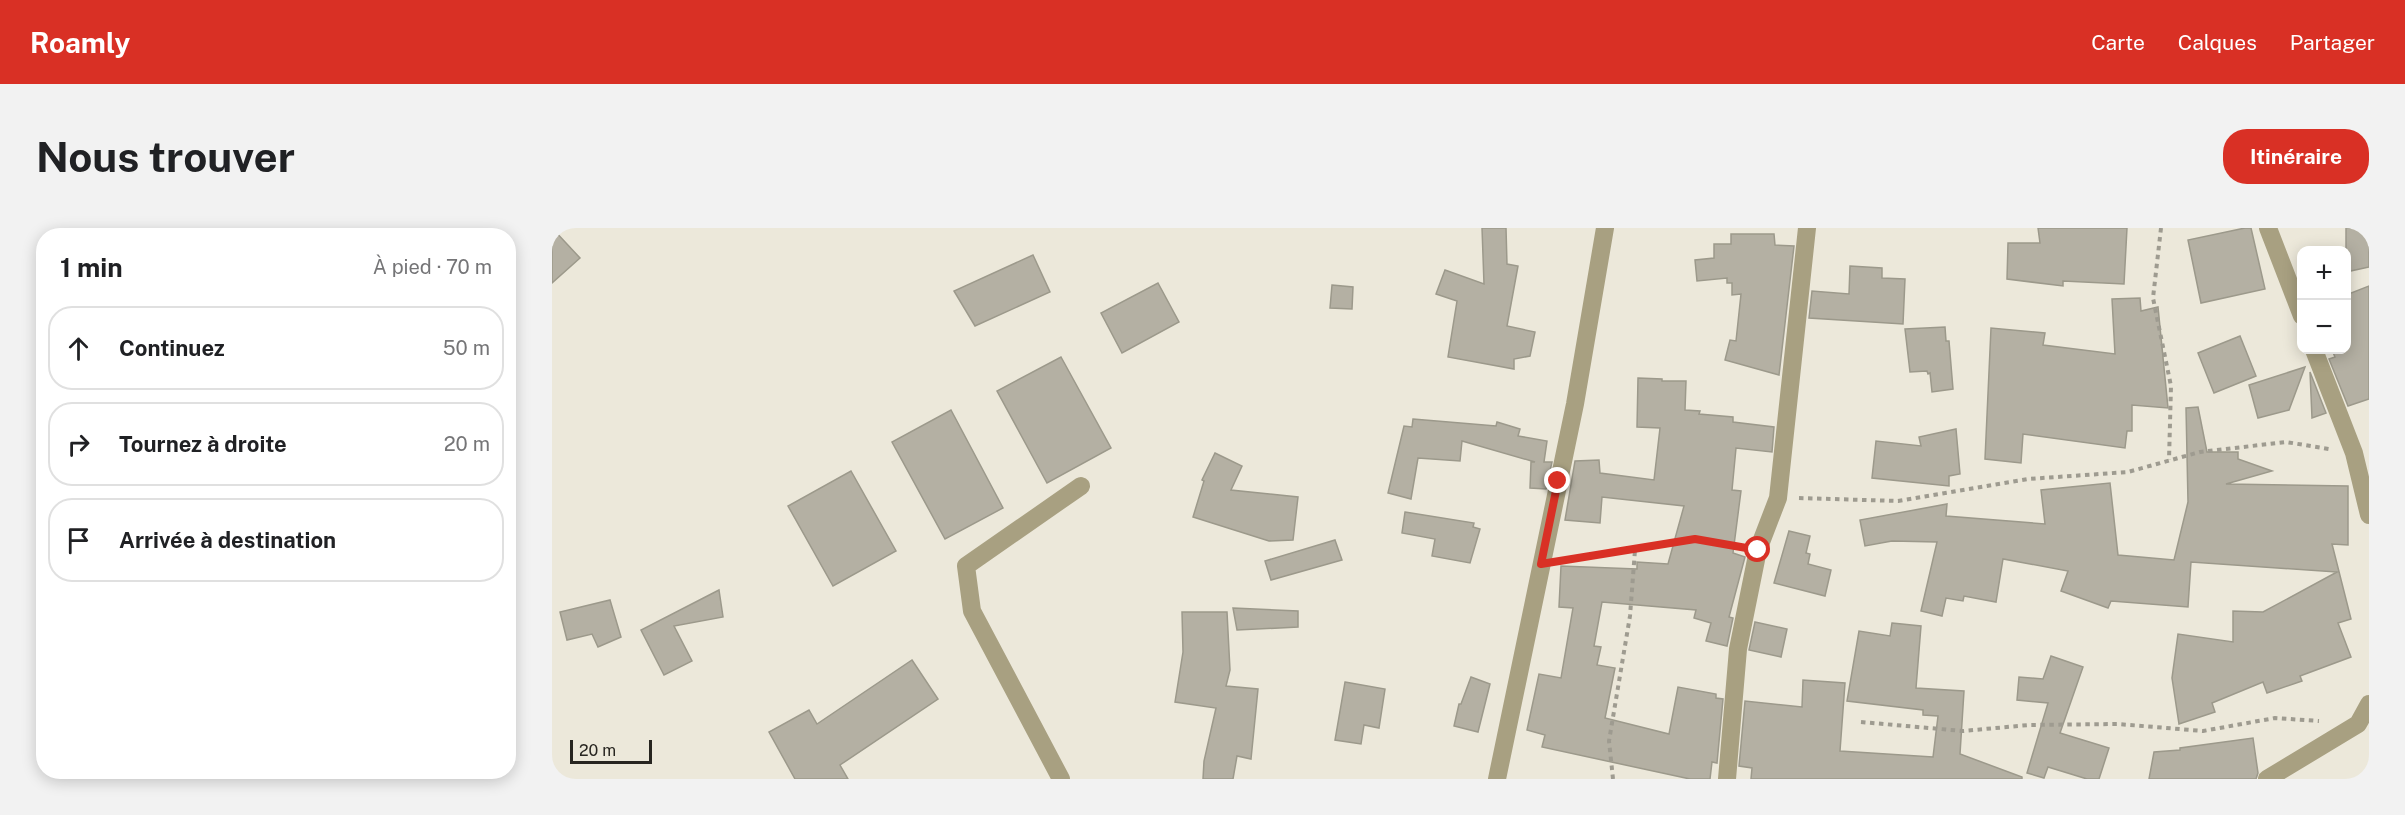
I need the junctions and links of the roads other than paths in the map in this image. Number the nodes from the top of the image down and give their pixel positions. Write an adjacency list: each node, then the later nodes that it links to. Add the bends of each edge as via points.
1 (1605, 228): 12 (street, via 1575,404)
2 (1808, 228): 13 (street, via 1778,498 1758,550 1738,649)
3 (2268, 228): 4 (street)
4 (2297, 305)
5 (2316, 354): 6 (street)
6 (2362, 455): 8 (street)
7 (1081, 486): 11 (street, via 966,566 972,611)
8 (2369, 515)
9 (2369, 704): 10 (street)
10 (2364, 724): 14 (street)
11 (1061, 779)
12 (1497, 779)
13 (1727, 779)
14 (2267, 779)

